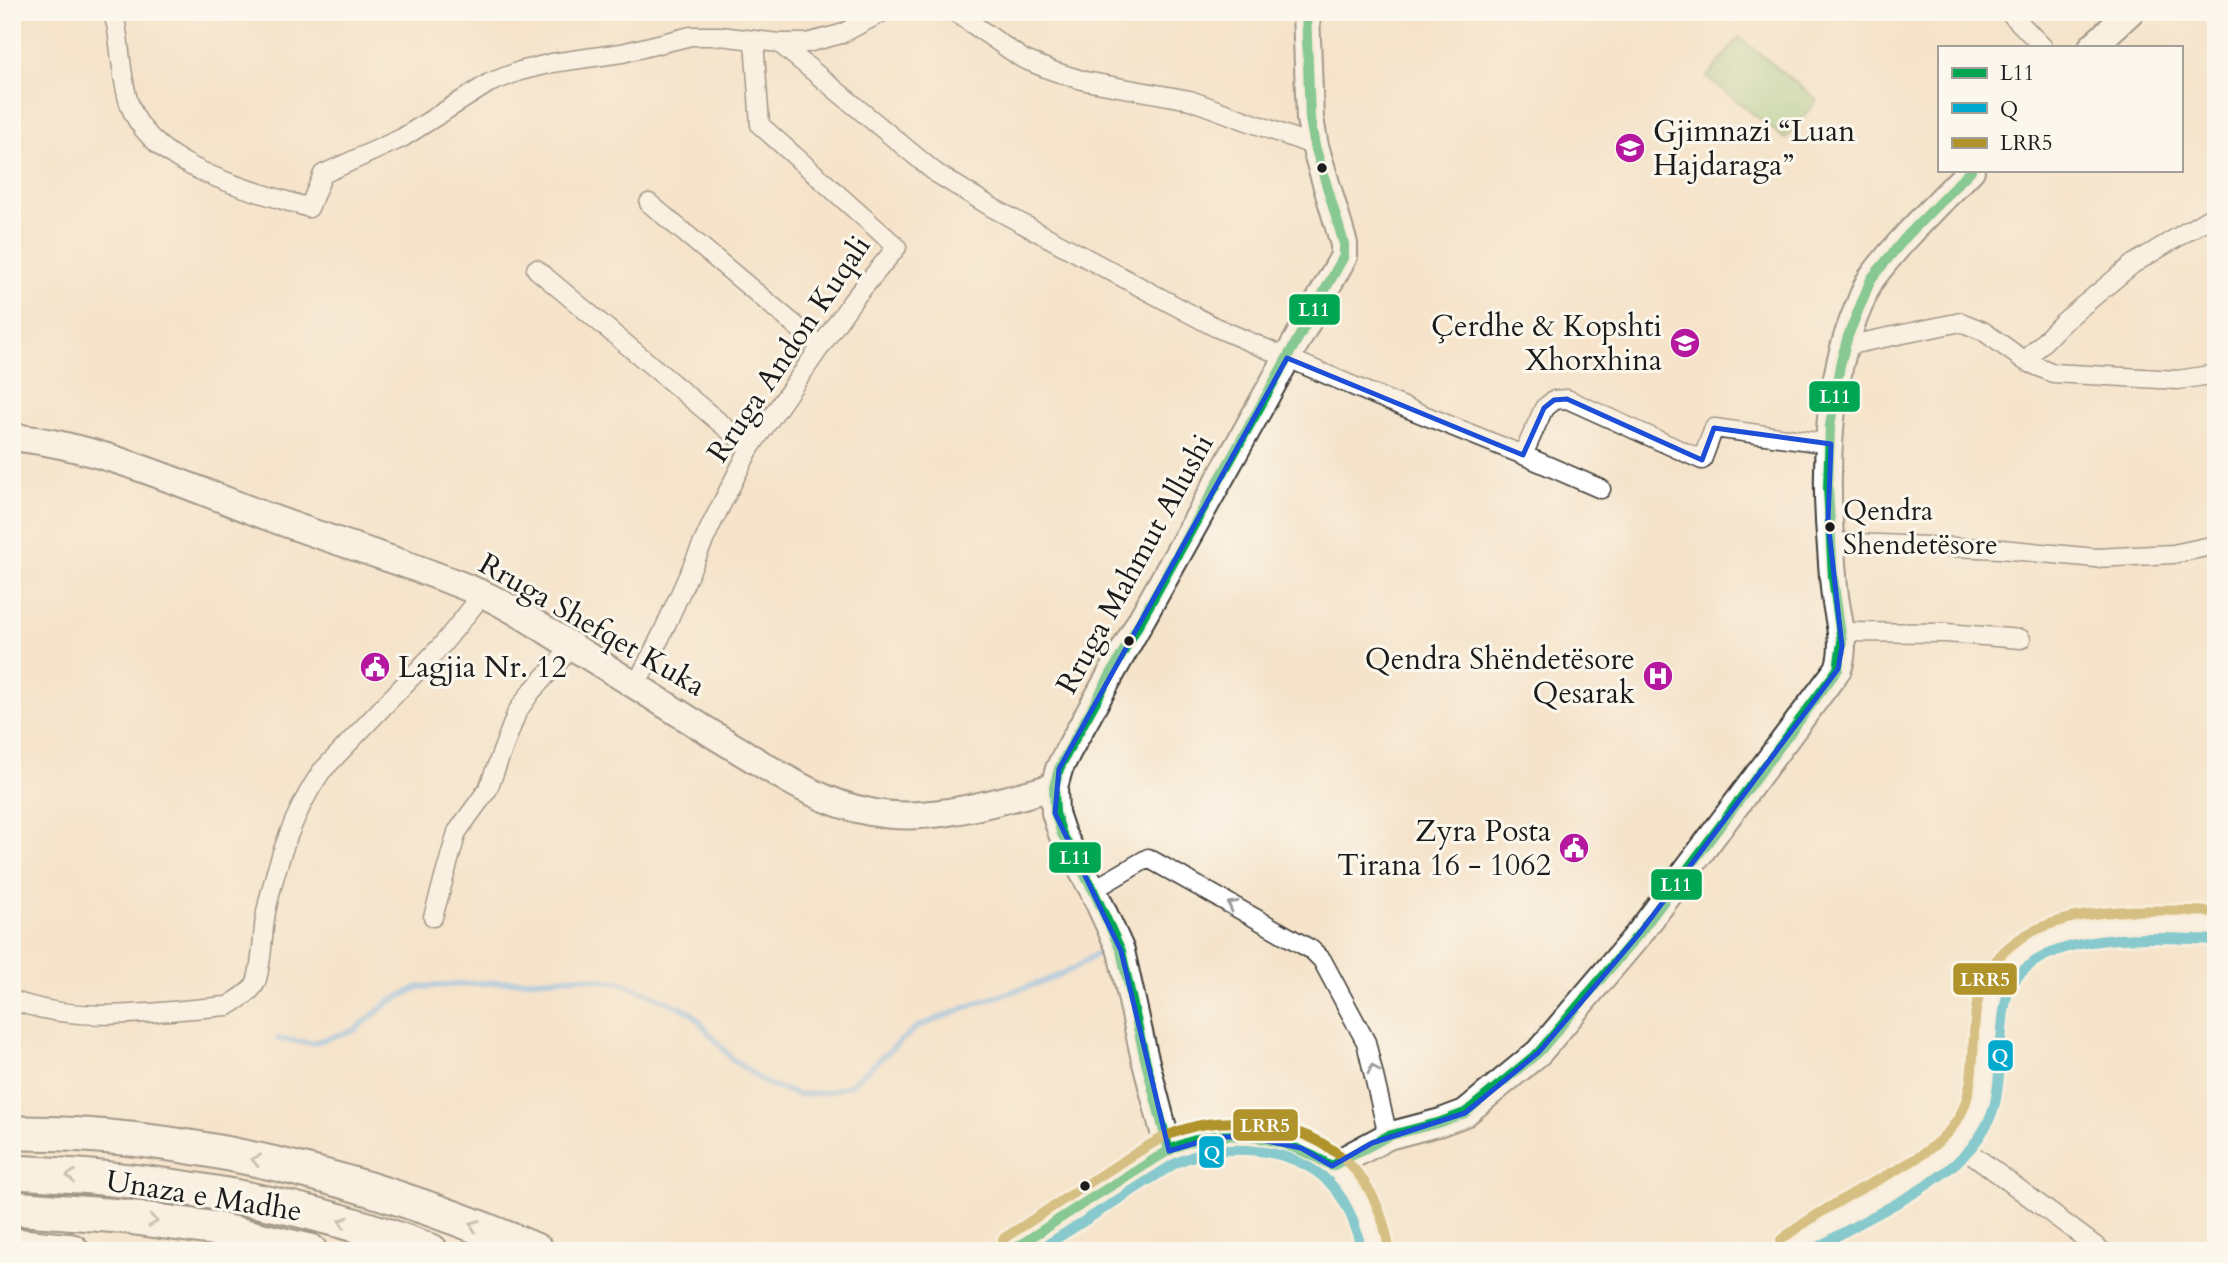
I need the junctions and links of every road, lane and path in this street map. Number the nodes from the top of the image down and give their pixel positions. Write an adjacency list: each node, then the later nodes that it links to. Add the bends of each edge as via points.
1 (112, 12): 7 (street, via 130,105 144,129 165,150 221,179 309,208 323,174 402,138 489,83 520,71 691,36)
2 (883, 12): 8 (street, via 841,34 807,43)
3 (955, 12): 11 (street, via 1023,59 1053,71 1190,100)
4 (1306, 12): 11 (street, Rruga Mahmut Allushi, via 1307,83)
5 (2009, 12): 9 (street)
6 (2130, 12): 10 (street)
7 (754, 40): 8 (street); 16 (street, Rruga Andon Kuqali, via 760,125 897,247)
8 (779, 43): 18 (street, via 936,173 1215,327)
9 (2042, 46)
10 (2093, 46)
11 (1315, 146): 18 (street, Rruga Mahmut Allushi, via 1344,256)
12 (1969, 172): 17 (street, via 1870,281)
13 (649, 203): 16 (street)
14 (2216, 214): 19 (street, via 2133,264)
15 (536, 269): 23 (street)
16 (820, 346): 23 (street, Rruga Andon Kuqali)
17 (1845, 346): 19 (street, via 1961,322); 22 (street, via 1836,381)
18 (1287, 358): 24 (street); 33 (street, Rruga Mahmut Allushi, via 1063,760)
19 (2025, 360): 20 (street, via 2066,374 2178,380)
20 (2216, 374)
21 (12, 437): 28 (street, Rruga Shefqet Kuka, via 145,470)
22 (1830, 444): 24 (street, via 1714,428 1702,460 1567,399 1554,400 1544,408); 26 (street)
23 (750, 448): 32 (street, Rruga Andon Kuqali)
24 (1523, 454): 25 (street)
25 (1601, 489)
26 (1830, 542): 27 (street, via 2096,558 2173,554); 29 (street)
27 (2216, 545)
28 (483, 594): 31 (street, Rruga Shefqet Kuka); 37 (street, via 442,645 321,772 295,817 267,911 255,984 242,997 228,1006 94,1016 60,1014)
29 (1840, 632): 30 (street); 39 (street, via 1838,669 1647,924 1564,1025 1515,1074 1465,1112)
30 (2021, 639)
31 (573, 646): 32 (street, Rruga Shefqet Kuka); 35 (street, via 517,712 488,789 457,832)
32 (635, 687): 33 (street, Rruga Shefqet Kuka, via 787,780 869,812 930,815)
33 (1054, 787): 34 (street, Rruga Mahmut Allushi, via 1062,834)
34 (1093, 890): 39 (street, one-way to 34, via 1366,1042 1322,960 1312,950 1148,858); 41 (street, Rruga Mahmut Allushi, via 1121,951)
35 (433, 917)
36 (2216, 926): 40 (street, via 2130,925 2069,932 2019,954 1993,994 1980,1100 1968,1130)
37 (12, 1000)
38 (12, 1133): 49 (highway, one-way to 38, via 435,1210 237,1155 137,1140)
39 (1388, 1136): 42 (street)
40 (1957, 1143): 52 (street, via 1930,1166); 53 (street)
41 (1169, 1151): 42 (street, via 1216,1137 1247,1137 1301,1148); 50 (street)
42 (1332, 1166): 51 (street, via 1358,1199)
43 (12, 1172): 48 (highway, Unaza e Madhe, one-way to 43, via 346,1222 212,1192)
44 (12, 1208): 47 (highway, one-way to 47, via 210,1228)
45 (12, 1245): 46 (highway)
46 (72, 1251)
47 (310, 1251)
48 (431, 1251)
49 (537, 1251)
50 (1011, 1251)
51 (1375, 1251)
52 (1790, 1251)
53 (2102, 1251)

